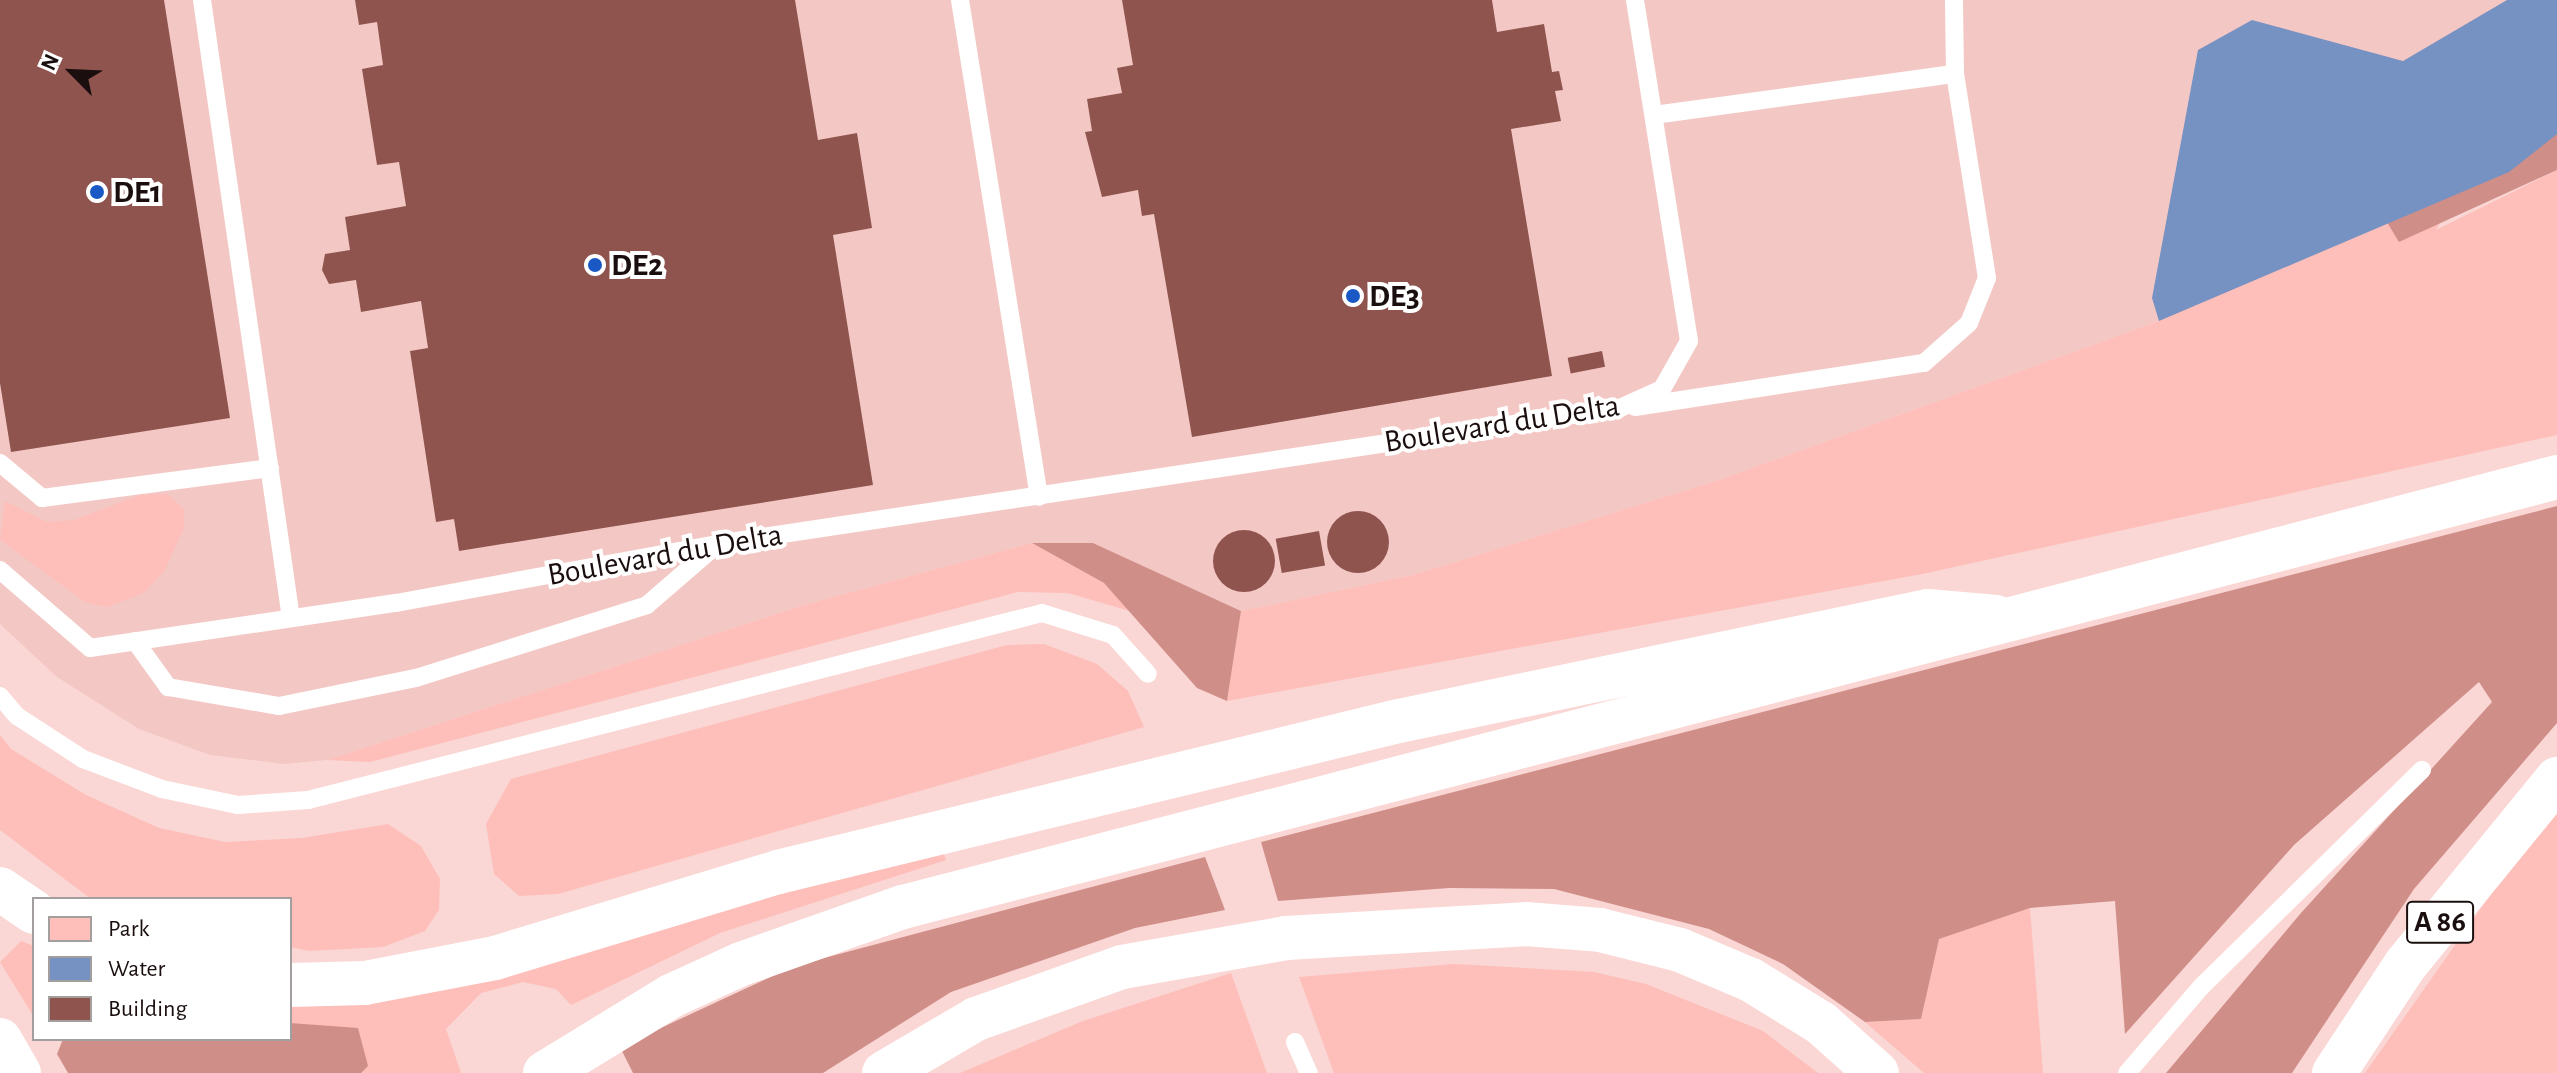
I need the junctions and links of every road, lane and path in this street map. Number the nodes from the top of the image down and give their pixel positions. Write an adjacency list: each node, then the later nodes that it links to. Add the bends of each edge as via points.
1 (202, 0): 9 (lane)
2 (960, 0): 11 (lane)
3 (1635, 0): 6 (lane, Boulevard du Delta)
4 (1954, 0): 5 (lane)
5 (1955, 74): 6 (lane); 7 (lane, via 1987,278 1969,323 1924,363 1721,398)
6 (1654, 115): 7 (lane, Boulevard du Delta, via 1689,341 1662,389)
7 (1620, 408): 11 (lane, Boulevard du Delta)
8 (0, 463): 9 (lane, via 42,498)
9 (270, 468): 14 (lane)
10 (2557, 477): 15 (highway)
11 (1039, 497): 12 (lane, Boulevard du Delta)
12 (716, 544): 14 (lane, Boulevard du Delta); 16 (lane, via 647,605 416,678 279,706 168,687)
13 (0, 570): 16 (lane, Boulevard du Delta, via 90,648)
14 (291, 618): 16 (lane, Boulevard du Delta)
15 (2026, 620): 23 (highway, via 1928,611 1399,721 794,868 495,958 365,983); 27 (highway, via 903,907 727,970 645,1010)
16 (135, 641)
17 (1148, 674): 18 (lane, via 1113,635 1042,613 308,800 238,805 162,789 83,759 17,716)
18 (0, 696)
19 (2422, 770): 31 (lane, via 2201,987)
20 (2557, 779): 32 (highway, A 86, via 2406,964)
21 (0, 889): 22 (highway)
22 (32, 911)
23 (292, 985)
24 (0, 1040): 26 (highway)
25 (1295, 1042): 29 (lane)
26 (19, 1073)
27 (545, 1073)
28 (884, 1073): 30 (highway, via 976,1019 1122,967 1286,938 1479,924 1600,930 1680,950 1751,980 1821,1023)
29 (1309, 1073)
30 (1877, 1073)
31 (2127, 1073)
32 (2334, 1073)

